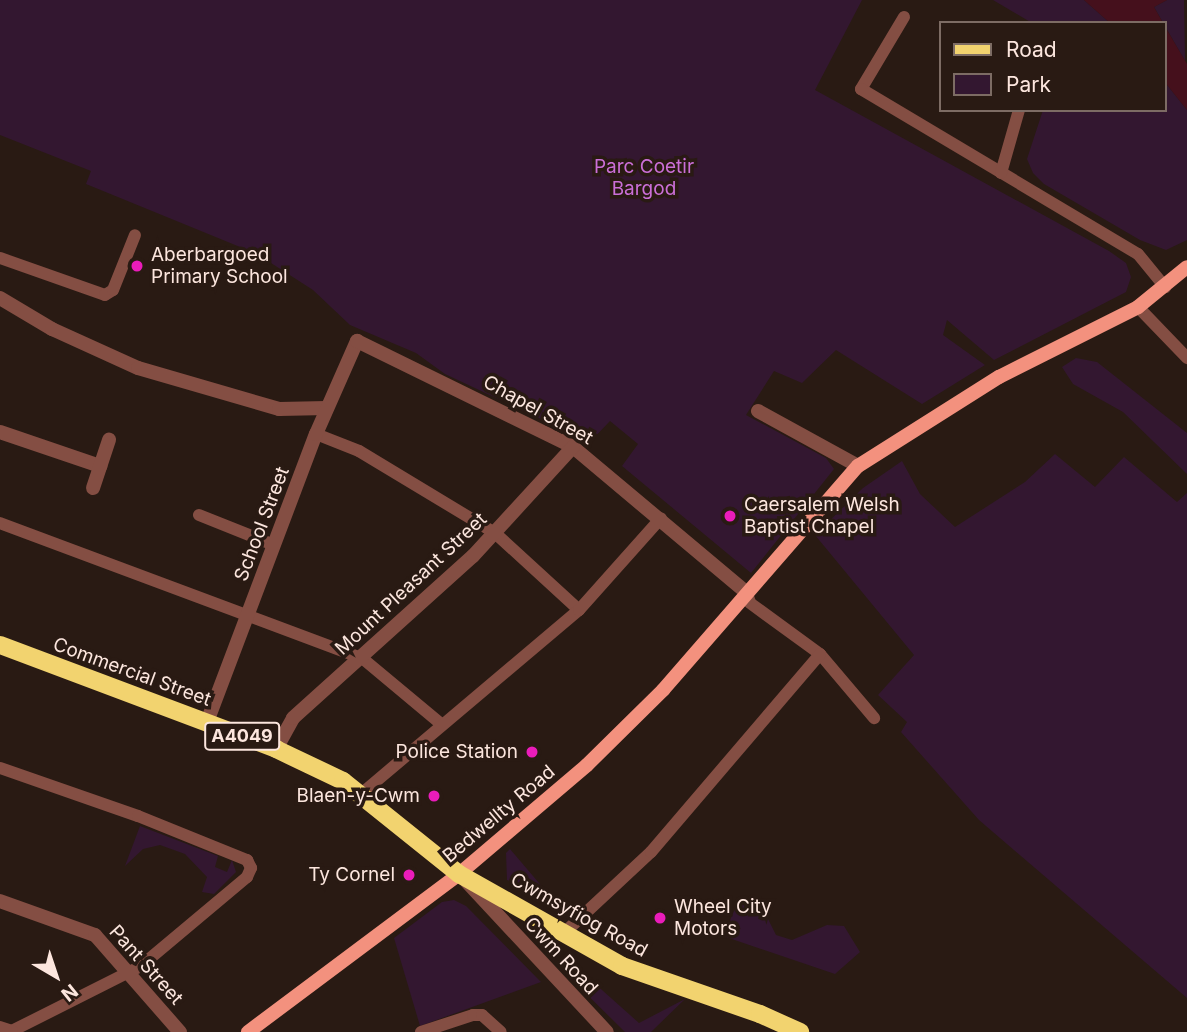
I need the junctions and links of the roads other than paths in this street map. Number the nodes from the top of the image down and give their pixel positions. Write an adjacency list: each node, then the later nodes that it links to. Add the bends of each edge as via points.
1 (904, 17): 3 (lane, via 862,89)
2 (1018, 112): 3 (lane)
3 (1001, 173): 7 (lane, via 1138,254)
4 (135, 234): 5 (lane, via 113,290 105,295)
5 (0, 258)
6 (1187, 267): 7 (street, Bedwellty Road)
7 (1165, 287): 9 (street, Bedwellty Road)
8 (0, 298): 12 (street, via 52,329 138,368 279,410)
9 (1138, 307): 11 (lane); 19 (street, Bedwellty Road, via 999,377)
10 (357, 341): 12 (street, School Street); 17 (street, Chapel Street)
11 (1187, 358)
12 (327, 408): 15 (street, School Street)
13 (758, 411): 19 (street)
14 (0, 432): 18 (street)
15 (316, 434): 24 (lane, via 359,452); 25 (street, School Street)
16 (109, 440): 18 (street)
17 (573, 447): 22 (street, Chapel Street); 24 (street, Mount Pleasant Street)
18 (100, 466): 20 (street)
19 (858, 466): 26 (street, Bedwellty Road)
20 (93, 488)
21 (199, 515): 25 (lane)
22 (661, 518): 26 (street, Chapel Street); 27 (lane)
23 (0, 523): 28 (lane)
24 (495, 533): 27 (lane); 31 (street, Mount Pleasant Street)
25 (274, 545): 28 (street, School Street)
26 (747, 593): 30 (lane, via 750,603); 38 (street, Bedwellty Road, via 663,690)
27 (579, 610): 34 (lane)
28 (249, 612): 31 (lane); 33 (street, School Street)
29 (0, 645): 33 (main road, Commercial Street / A4049)
30 (820, 654): 32 (lane); 40 (lane, via 651,852)
31 (362, 658): 34 (lane); 35 (street, Mount Pleasant Street, via 293,718)
32 (874, 718)
33 (207, 722): 35 (main road, Commercial Street / A4049)
34 (440, 723): 37 (lane)
35 (275, 749): 37 (main road, Commercial Street / A4049)
36 (0, 768): 41 (lane, via 247,860 251,868 247,877)
37 (361, 794): 38 (main road, Commercial Street / A4049)
38 (459, 874): 40 (main road, Cwmsyfiog Road / A4049); 45 (street, Bedwellty Road); 48 (street, Cwm Road)
39 (0, 901): 41 (street, Pant Street, via 95,935)
40 (564, 933): 49 (main road, Cwmsyfiog Road / A4049, via 643,975)
41 (128, 972): 43 (lane); 44 (street, Pant Street)
42 (0, 1027): 43 (lane)
43 (11, 1032)
44 (180, 1032)
45 (248, 1032)
46 (421, 1032): 47 (lane, via 482,1015)
47 (501, 1032)
48 (607, 1032)
49 (800, 1032)

